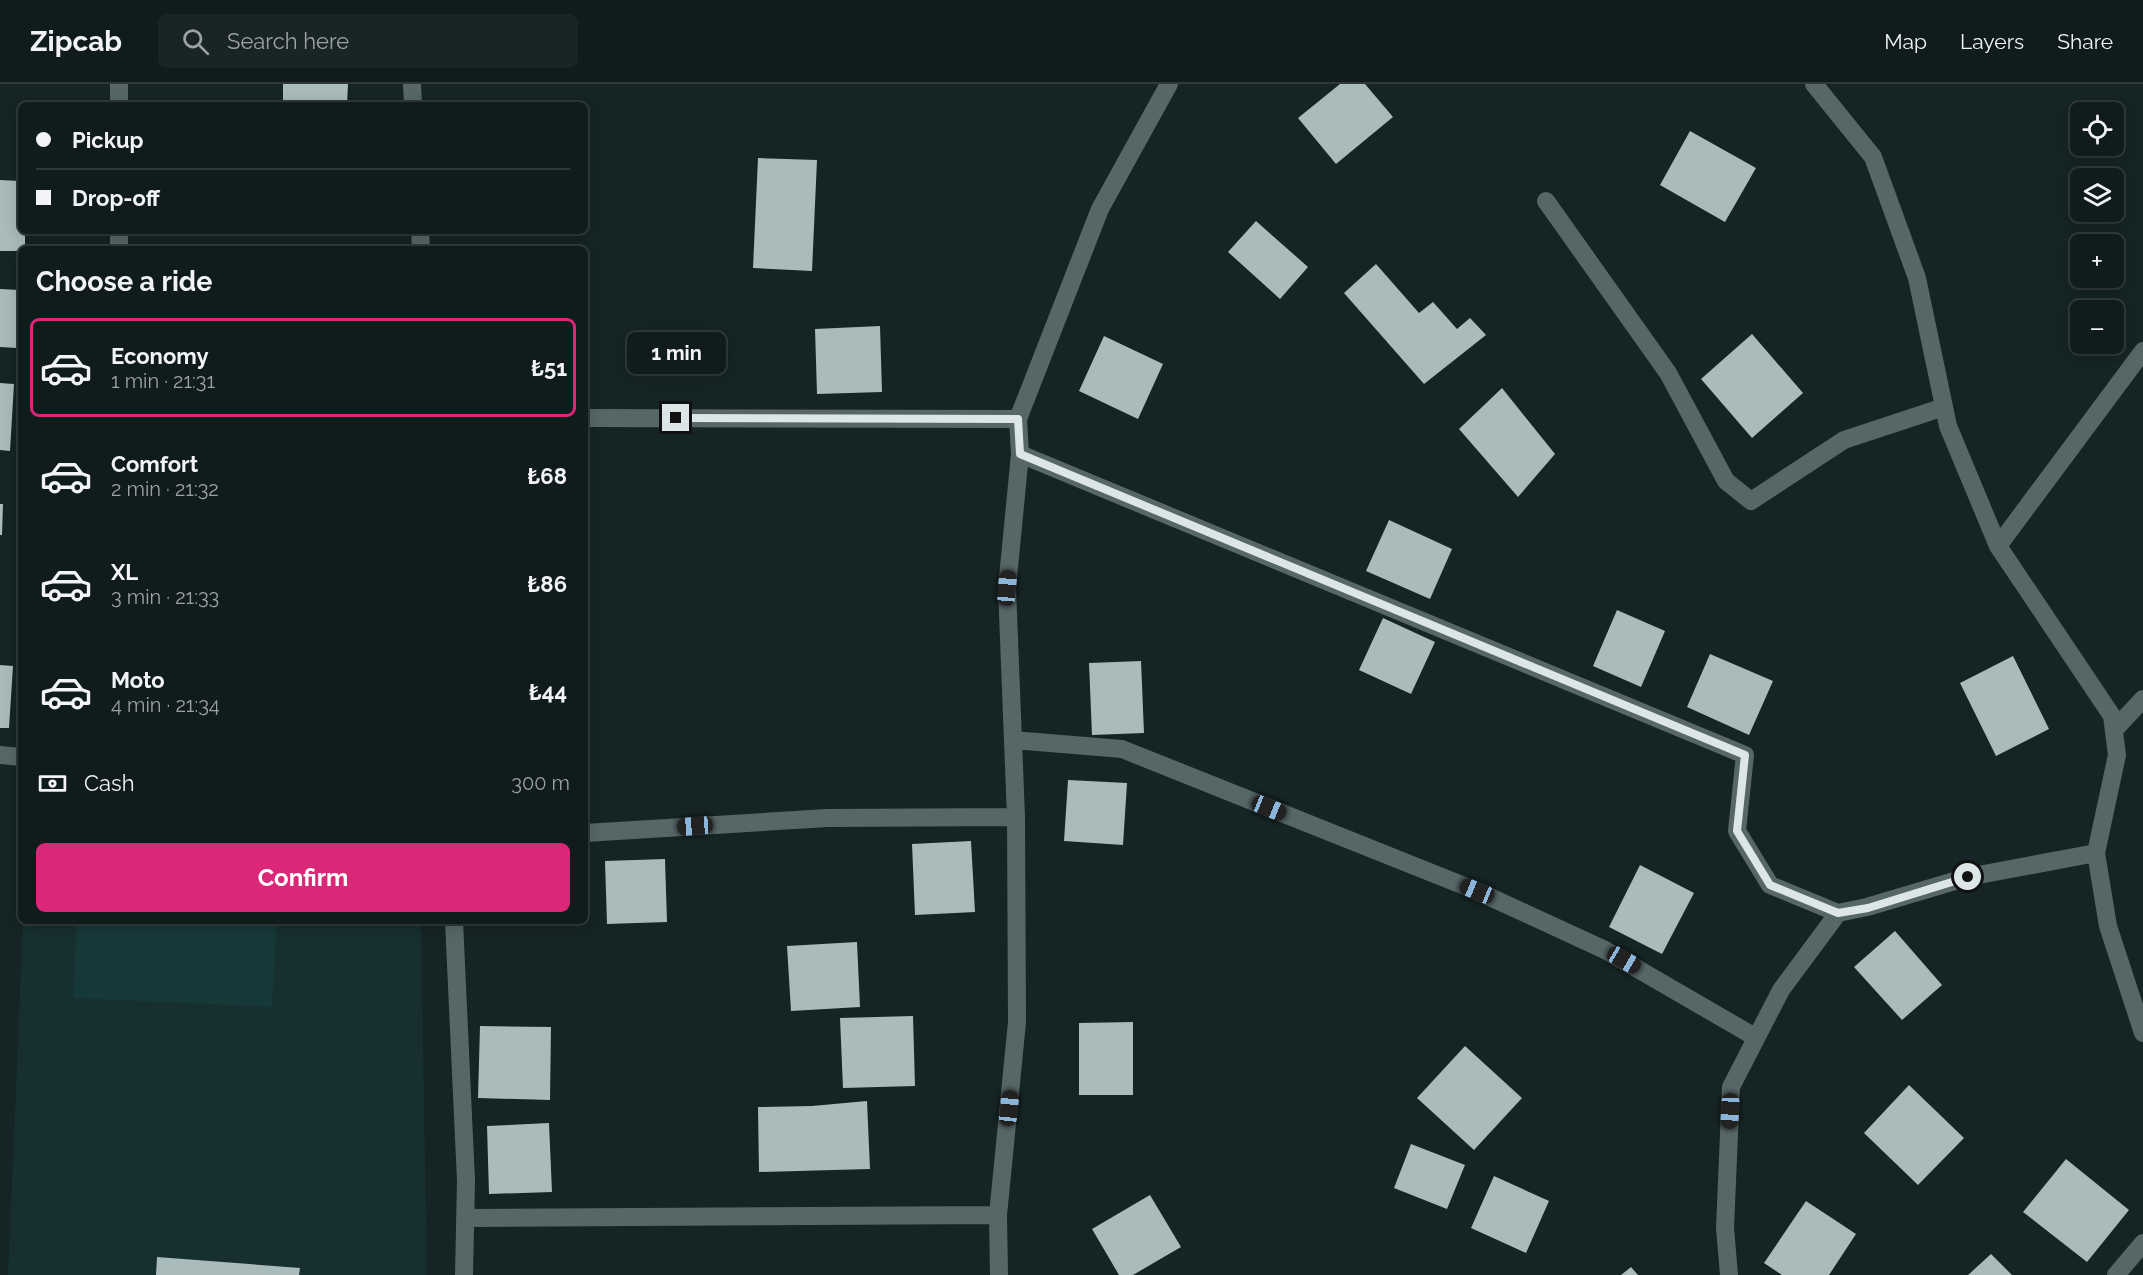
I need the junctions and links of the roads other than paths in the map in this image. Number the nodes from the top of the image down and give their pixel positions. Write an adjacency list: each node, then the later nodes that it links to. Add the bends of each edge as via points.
1 (119, 84): 5 (street)
2 (412, 84): 6 (street)
3 (1168, 84): 11 (street, via 1100,209)
4 (1814, 84): 9 (street, via 1873,157 1917,278)
5 (119, 102)
6 (413, 102)
7 (1546, 201): 9 (street, via 1668,373 1726,481 1751,501 1844,440)
8 (2143, 351): 13 (street)
9 (1944, 406): 13 (street, via 1948,426)
10 (588, 418): 11 (street)
11 (1018, 419): 12 (street)
12 (1020, 454): 16 (street, via 1007,588); 22 (street, via 1745,755 1737,831 1770,885)
13 (1998, 546): 15 (street, via 2112,716)
14 (2143, 699): 15 (street)
15 (2114, 729): 21 (street, via 2117,755)
16 (1013, 740): 19 (street); 25 (street, via 1122,749 1455,882 1605,950)
17 (0, 755): 18 (street)
18 (18, 757)
19 (1016, 817): 20 (street, via 827,818); 26 (street, via 1017,1022)
20 (588, 833)
21 (2096, 854): 22 (street, via 1968,877 1868,908); 24 (street, via 2108,926)
22 (1838, 913): 25 (street, via 1781,990)
23 (454, 924): 27 (street)
24 (2143, 1033)
25 (1755, 1037): 31 (street, via 1731,1087 1725,1228)
26 (998, 1215): 27 (street); 30 (street)
27 (465, 1218): 29 (street)
28 (2143, 1243): 32 (street)
29 (464, 1275)
30 (999, 1275)
31 (1729, 1275)
32 (2116, 1275)

